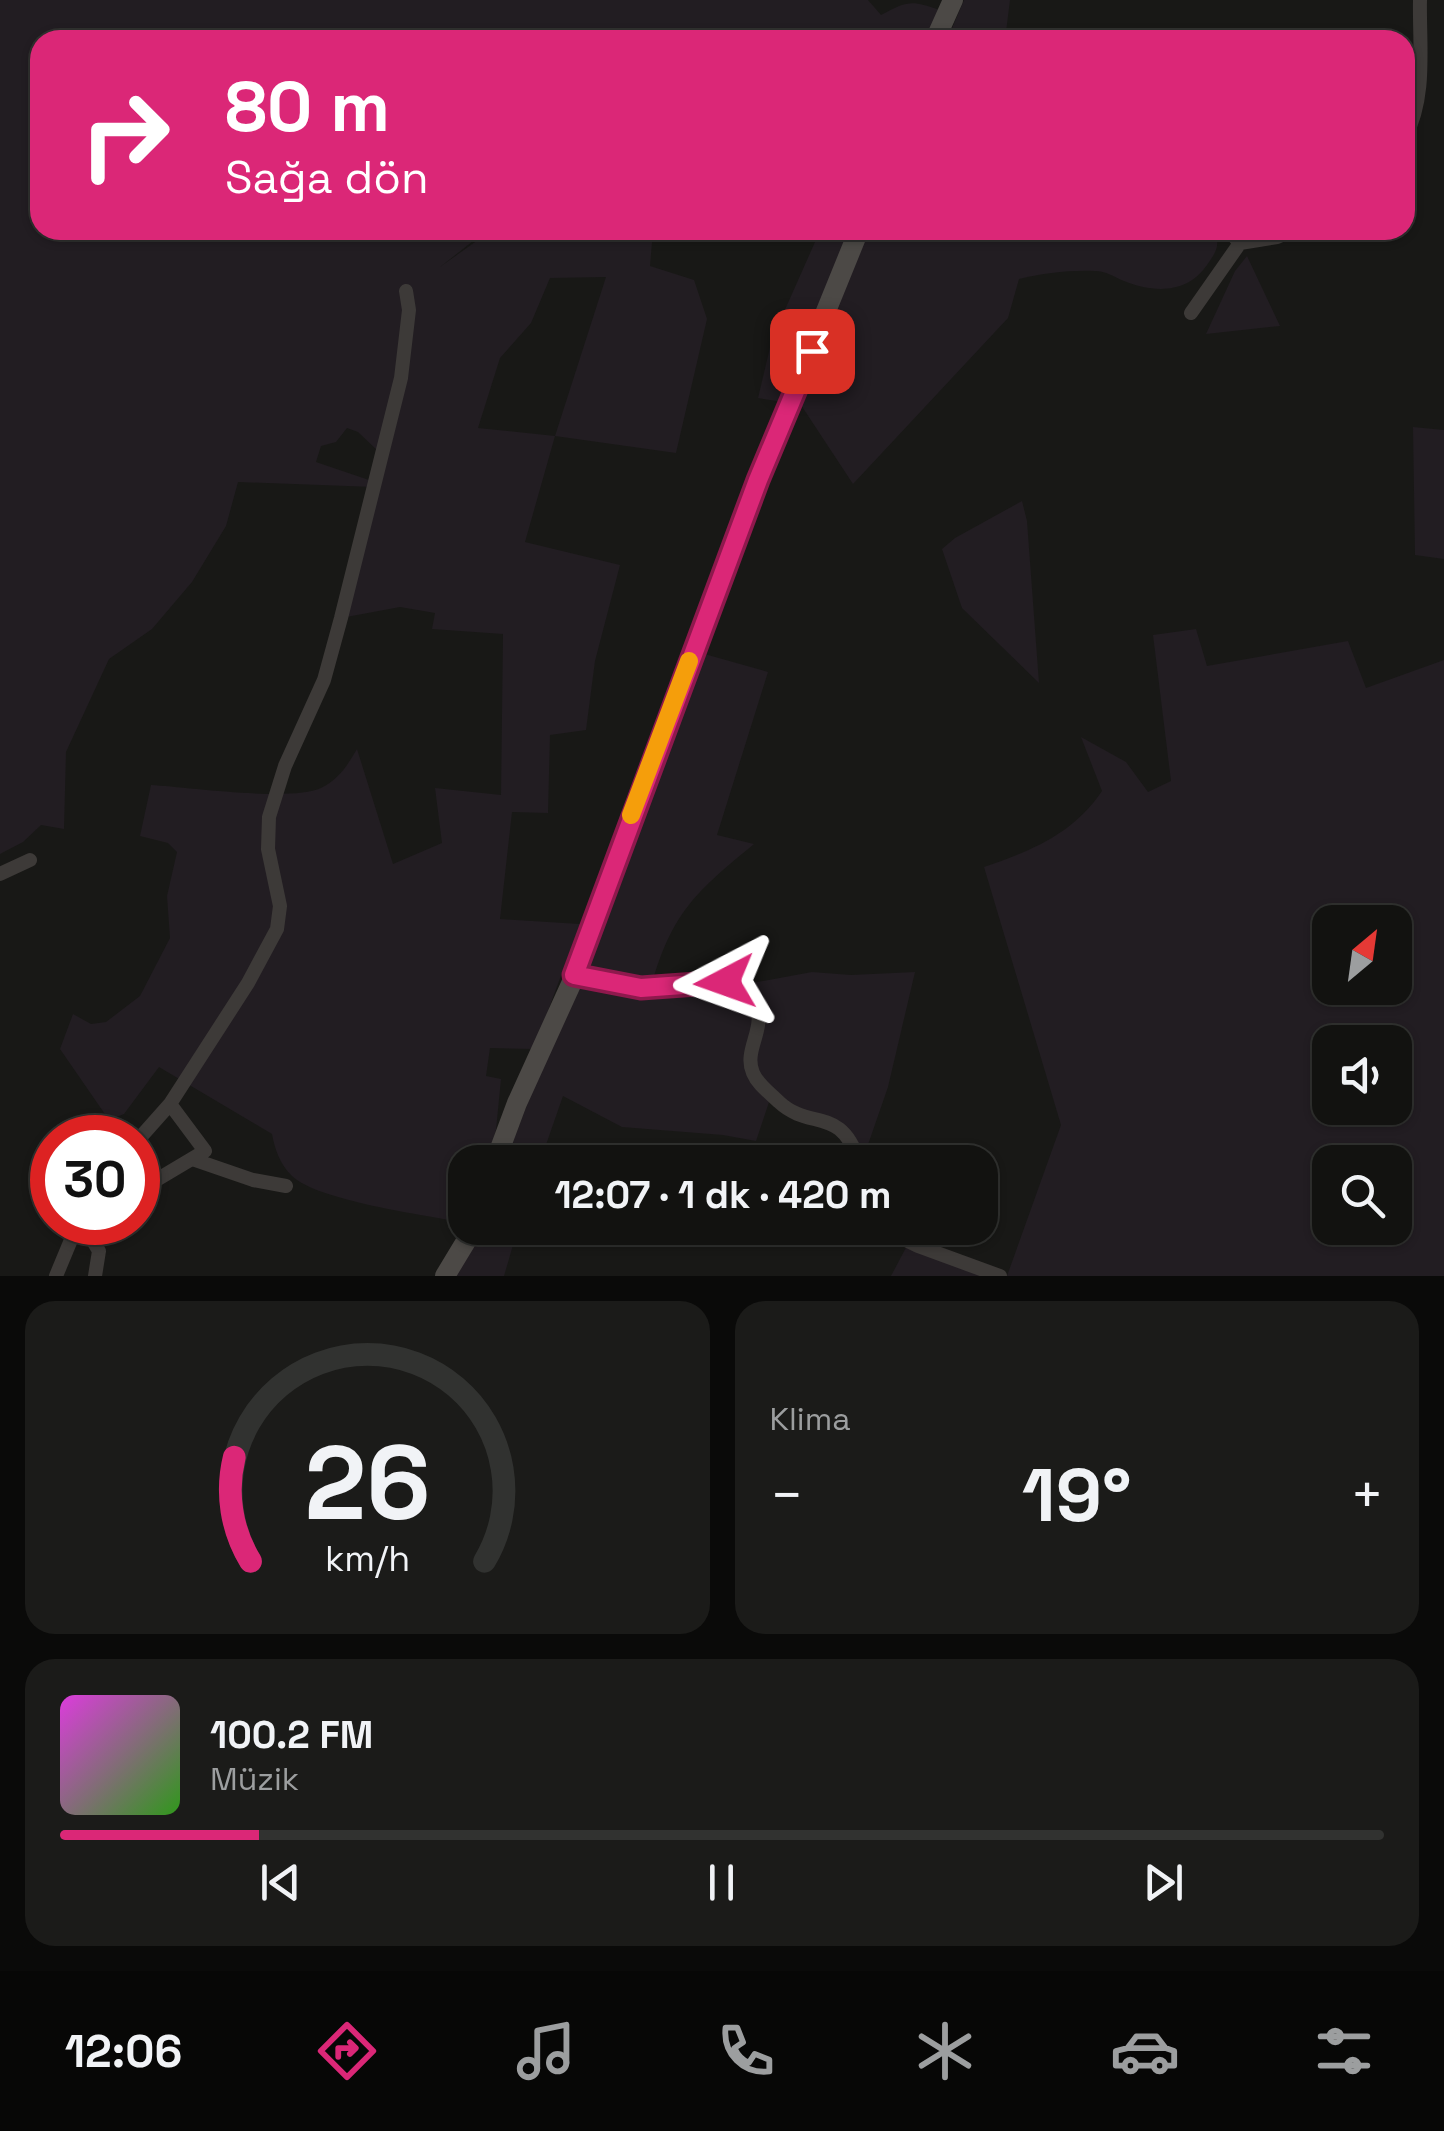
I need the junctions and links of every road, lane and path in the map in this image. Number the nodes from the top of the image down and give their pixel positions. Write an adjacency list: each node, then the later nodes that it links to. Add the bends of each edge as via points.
1 (953, 0): 3 (street)
2 (1420, 0): 4 (street)
3 (940, 30)
4 (1415, 115)
5 (855, 240): 12 (street)
6 (1255, 240): 7 (street)
7 (1240, 242): 9 (street)
8 (406, 291): 13 (street, via 402,378 345,602 324,680 284,766 269,818 277,929)
9 (1191, 313)
10 (30, 860): 11 (street)
11 (0, 874)
12 (574, 975): 15 (street); 16 (street, via 641,988 717,981 736,986 760,1018 751,1064 756,1078 793,1112 839,1128)
13 (170, 1104): 14 (street); 17 (street, via 204,1151)
14 (160, 1115)
15 (502, 1145)
16 (850, 1145)
17 (192, 1159): 18 (street); 19 (street)
18 (160, 1178)
19 (286, 1186)
20 (69, 1245): 24 (street)
21 (96, 1245): 25 (street)
22 (464, 1245): 26 (street)
23 (916, 1245): 27 (street)
24 (56, 1276)
25 (95, 1276)
26 (446, 1276)
27 (1000, 1276)

